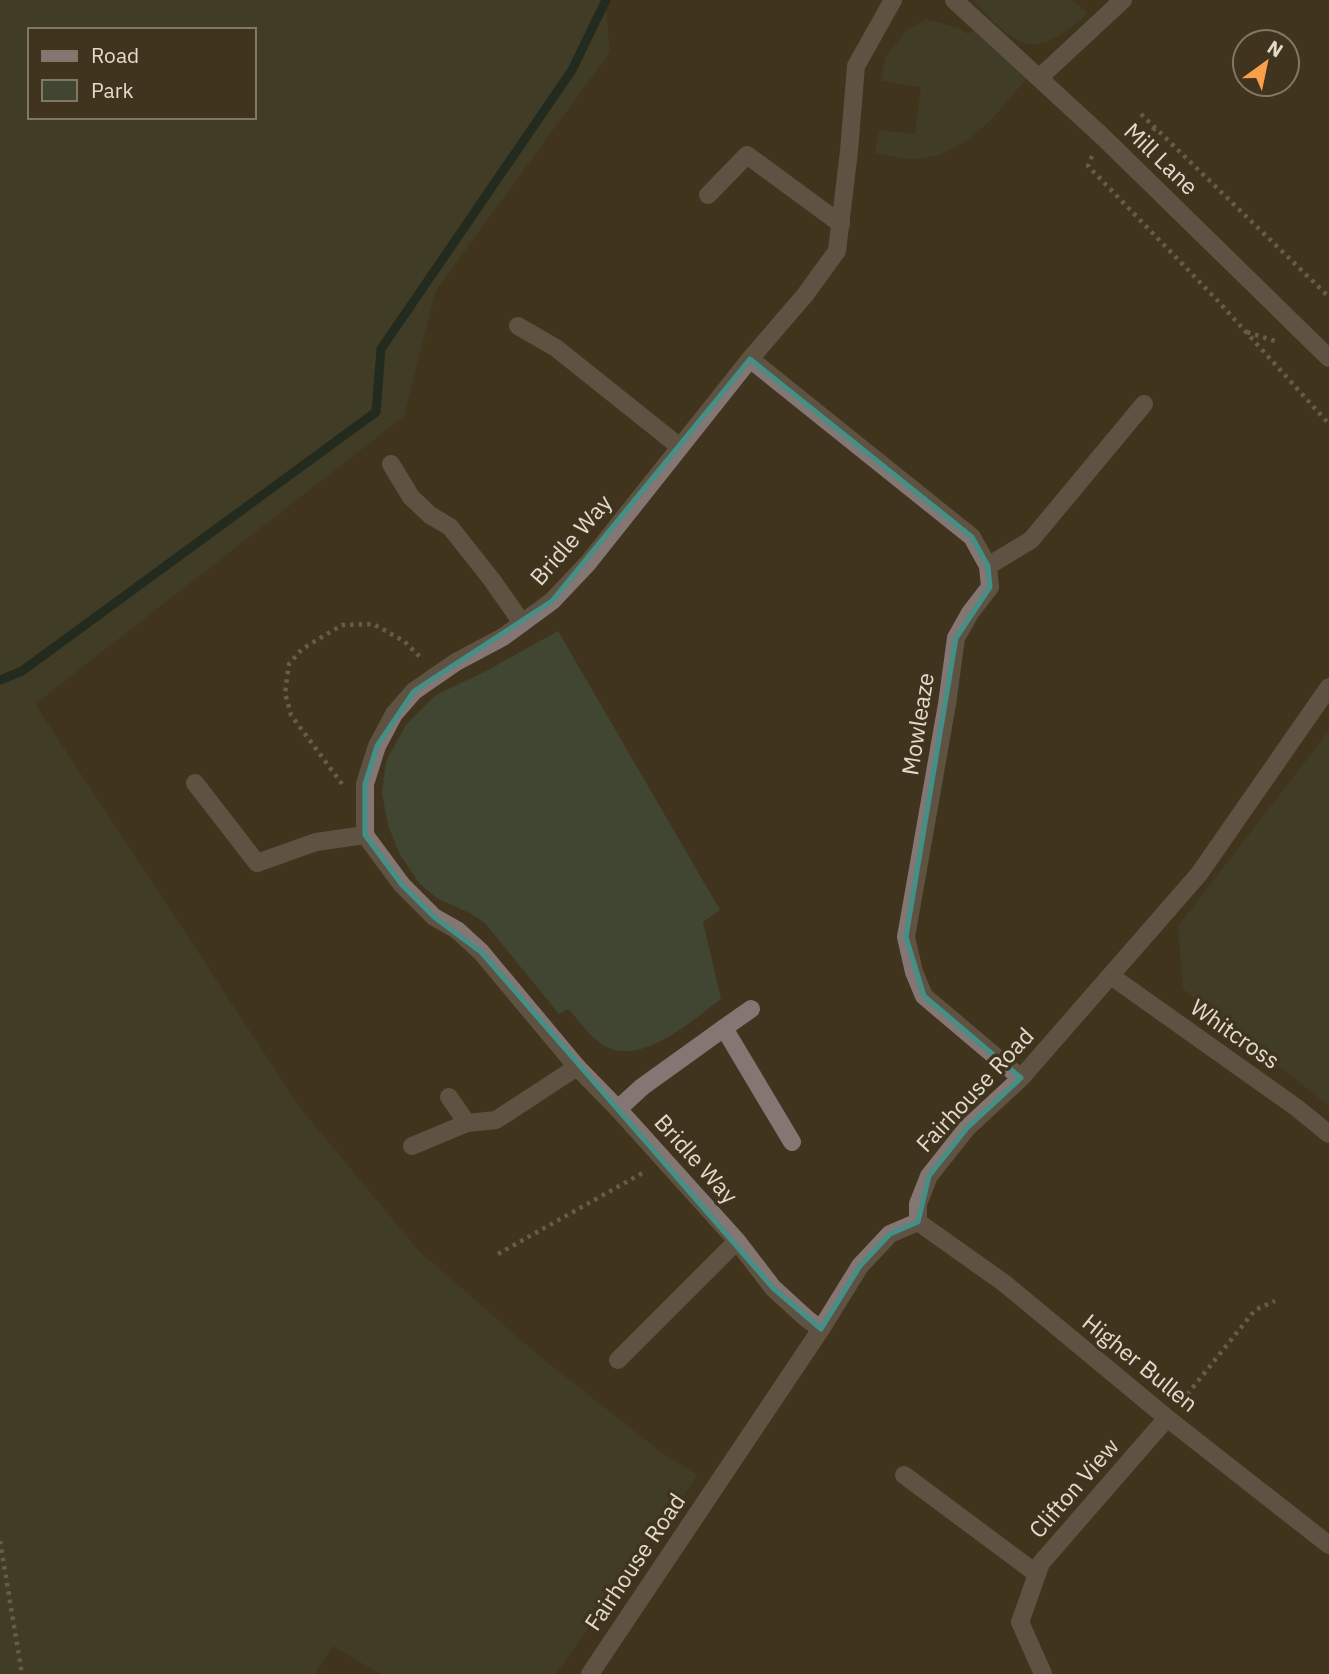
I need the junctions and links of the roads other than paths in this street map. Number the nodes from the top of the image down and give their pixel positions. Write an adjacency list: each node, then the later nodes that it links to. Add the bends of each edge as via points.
1 (893, 0): 6 (street, Bridle Way, via 856,66)
2 (954, 0): 4 (street, Mill Lane)
3 (1123, 0): 4 (street)
4 (1040, 79): 8 (street, Mill Lane)
5 (708, 195): 6 (street, via 747,155)
6 (841, 224): 9 (street, Bridle Way, via 837,251)
7 (518, 326): 11 (street, via 556,348)
8 (1329, 358)
9 (750, 359): 11 (street, Bridle Way); 13 (street, via 972,537)
10 (1144, 404): 13 (street, via 1031,540)
11 (680, 447): 14 (street, Bridle Way, via 588,563)
12 (391, 464): 14 (street, via 411,497 450,527)
13 (988, 566): 22 (street, Mowleaze, via 990,587 956,638 906,937 924,996)
14 (522, 623): 17 (street, Bridle Way, via 414,691 394,714 365,784)
15 (1329, 687): 18 (street, Fairhouse Road, via 1199,874)
16 (195, 783): 17 (street, via 257,863 316,842)
17 (365, 835): 21 (street, Bridle Way, via 402,885 434,917 481,952)
18 (1111, 976): 22 (street, Fairhouse Road); 26 (street, Whitcross)
19 (751, 1009): 20 (street, Bridle Way)
20 (724, 1028): 24 (street, Bridle Way); 27 (street)
21 (577, 1067): 24 (street, Bridle Way); 25 (street, via 496,1120)
22 (1021, 1078): 29 (street, Fairhouse Road, via 967,1128 929,1176 918,1204)
23 (449, 1097): 25 (street)
24 (618, 1108): 30 (street, Bridle Way)
25 (467, 1123): 28 (street)
26 (1329, 1134)
27 (792, 1143)
28 (412, 1146)
29 (918, 1222): 31 (street, Fairhouse Road, via 890,1234 860,1266); 33 (street, Higher Bullen, via 1004,1283)
30 (737, 1241): 31 (street, Bridle Way, via 772,1288); 32 (street)
31 (821, 1329): 37 (street, Fairhouse Road)
32 (618, 1360)
33 (1167, 1418): 35 (street, Higher Bullen); 36 (street, Clifton View, via 1041,1563)
34 (904, 1475): 36 (street)
35 (1329, 1545)
36 (1037, 1574): 38 (street, Clifton View, via 1020,1622)
37 (590, 1674)
38 (1043, 1674)

